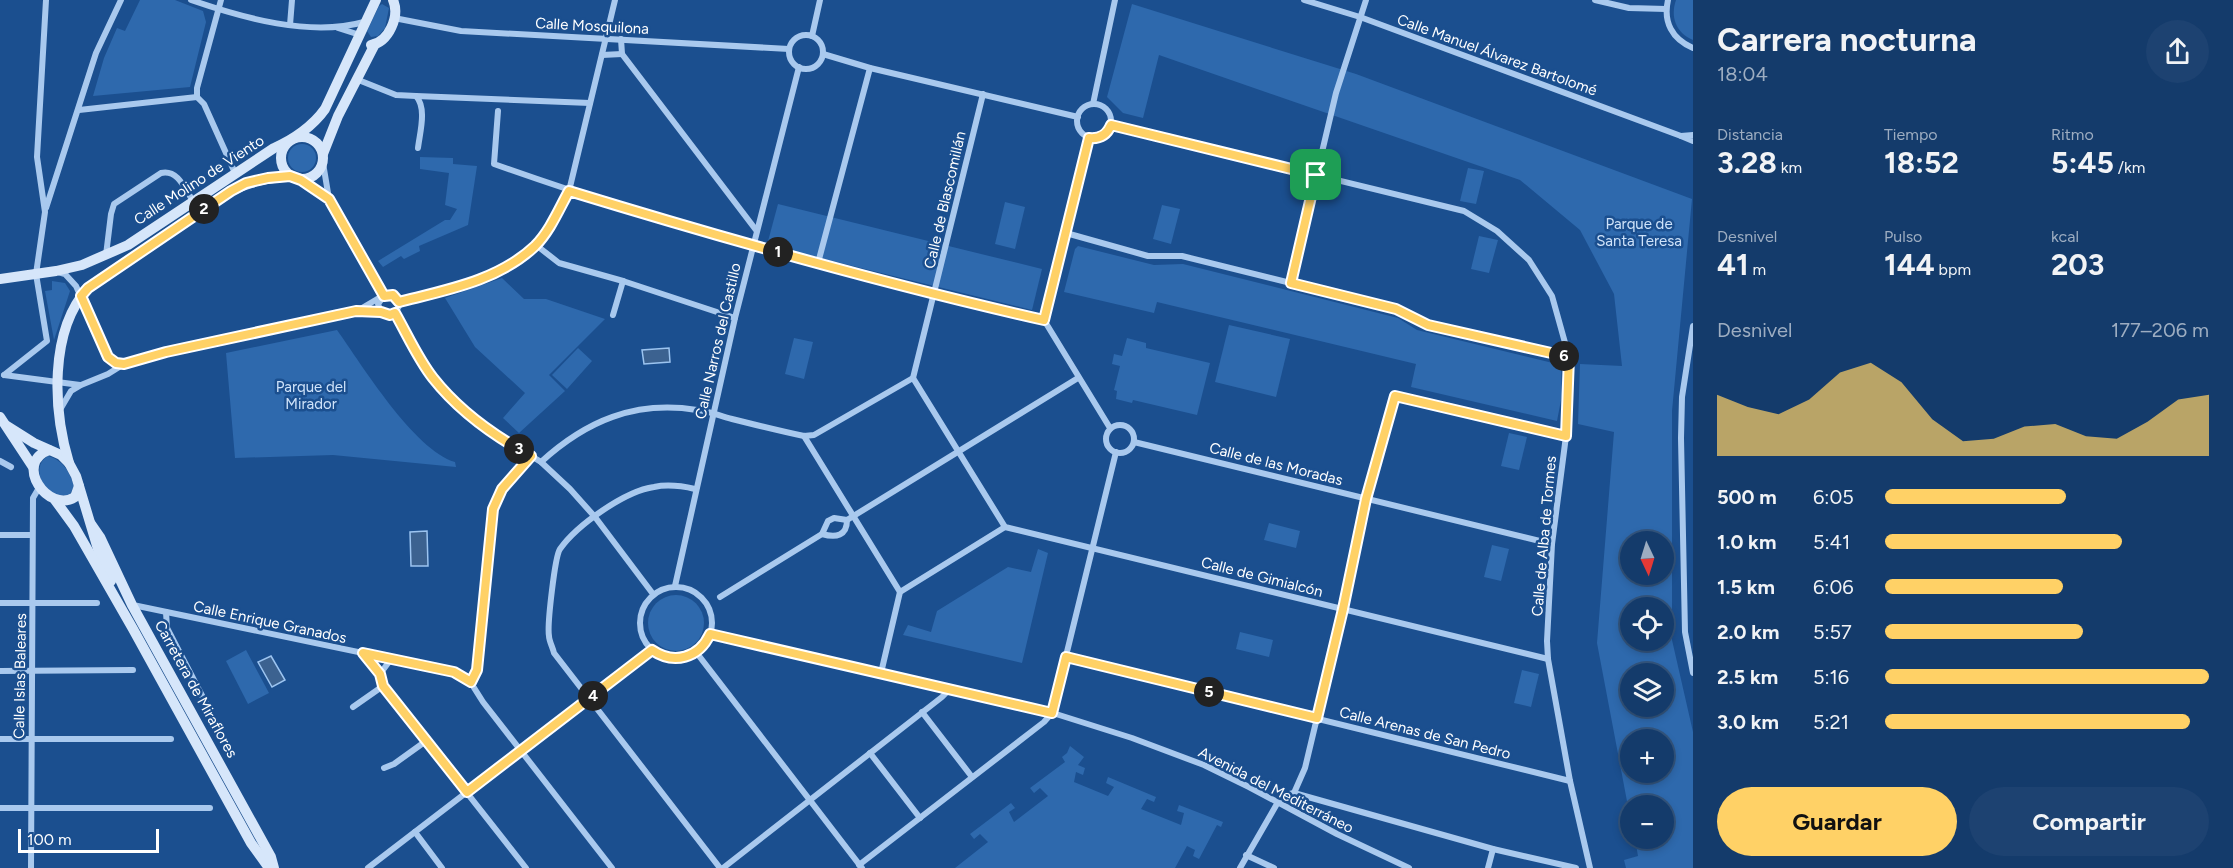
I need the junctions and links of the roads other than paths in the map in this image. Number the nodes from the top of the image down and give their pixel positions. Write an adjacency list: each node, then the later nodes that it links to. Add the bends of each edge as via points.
1 (46, 0): 57 (street, via 38,157)
2 (121, 0): 40 (street, via 96,53)
3 (192, 0): 15 (street)
4 (221, 0): 15 (street)
5 (292, 0): 20 (street)
6 (376, 0): 19 (main road, Calle Molino de Viento)
7 (615, 0): 24 (street)
8 (820, 0): 23 (street)
9 (1115, 0): 39 (street)
10 (1304, 0): 17 (street, Calle Manuel Álvarez Bartolomé)
11 (1366, 0): 17 (street)
12 (1595, 0): 16 (street, via 1629,8)
13 (1668, 0): 16 (street)
14 (394, 1): 18 (main road)
15 (218, 9): 20 (street); 37 (street)
16 (1666, 9): 28 (street, via 1670,28)
17 (1360, 17): 45 (street, Calle Manuel Álvarez Bartolomé); 52 (street)
18 (394, 18): 24 (street, Calle Mosquilona, via 461,31); 26 (main road, via 385,37)
19 (364, 22): 21 (street); 22 (main road, Calle Molino de Viento)
20 (290, 25): 21 (street)
21 (335, 26): 22 (street)
22 (361, 35): 26 (main road, via 368,45); 48 (main road, Calle Molino de Viento, via 319,118)
23 (812, 36): 27 (street, via 797,37); 30 (street, via 818,40)
24 (606, 39): 25 (street, Calle Mosquilona); 31 (street)
25 (621, 39): 27 (street, Calle Mosquilona); 29 (street)
26 (375, 44): 34 (main road)
27 (789, 49): 32 (street, via 793,63)
28 (1693, 49)
29 (622, 54): 31 (street); 58 (street)
30 (823, 54): 32 (street, via 814,67); 33 (street)
31 (602, 55): 38 (street)
32 (799, 67): 58 (street, Calle Narros del Castillo)
33 (870, 68): 35 (street); 63 (street)
34 (356, 79): 36 (street, via 396,95); 50 (main road)
35 (983, 94): 42 (street); 69 (street, Calle de Blascomillán)
36 (416, 96): 38 (street); 49 (street, via 422,110)
37 (197, 97): 40 (street); 51 (street, via 204,104)
38 (590, 103): 54 (street)
39 (1093, 104): 42 (street, via 1083,108); 43 (street, via 1107,110)
40 (79, 110): 57 (street)
41 (498, 111): 54 (street, via 494,164)
42 (1078, 117): 46 (street, via 1078,127)
43 (1111, 125): 46 (street, via 1105,135); 52 (street, Calle de Alba de Tormes)
44 (1693, 135): 45 (street, Calle Manuel Álvarez Bartolomé)
45 (1681, 136): 47 (street, Calle Manuel Álvarez Bartolomé)
46 (1089, 138): 59 (street)
47 (1693, 141)
48 (288, 142): 50 (main road, via 300,137 312,140 321,148); 51 (main road, Calle Molino de Viento); 53 (main road, via 281,151 280,162)
49 (418, 147)
50 (323, 159): 53 (main road, via 321,169 312,177); 55 (street)
51 (235, 173): 56 (main road, Calle Molino de Viento)
52 (1316, 175): 68 (street); 81 (street, Calle de Alba de Tormes, via 1464,211 1497,231 1529,260 1552,296)
53 (295, 178): 55 (street); 70 (main road, Calle Molino de Viento, via 268,178 231,191)
54 (569, 191): 60 (street); 61 (street)
55 (329, 199): 71 (street)
56 (193, 201): 62 (main road, Calle Molino de Viento); 62 (street, via 175,174 168,171 146,182 114,204)
57 (45, 212): 65 (street)
58 (756, 230): 61 (street, Calle Narros del Castillo)
59 (1066, 233): 68 (street, via 1148,256 1182,256); 78 (street)
60 (536, 245): 67 (street, via 558,262); 72 (street, via 486,278)
61 (753, 245): 63 (street); 77 (street, Calle Narros del Castillo)
62 (106, 256): 64 (main road, Calle Molino de Viento)
63 (818, 263): 69 (street)
64 (56, 271): 65 (main road, Calle Molino de Viento); 70 (street, via 71,279)
65 (36, 274): 66 (main road, Calle Molino de Viento); 84 (street, via 47,341)
66 (0, 279)
67 (623, 281): 76 (street); 77 (street)
68 (1291, 283): 81 (street, via 1396,309 1428,325)
69 (934, 295): 78 (street); 85 (street, Calle de Blascomillán)
70 (81, 296): 80 (street); 87 (main road, Calle Molino de Viento, via 66,328)
71 (383, 296): 72 (street, via 393,295); 73 (street); 74 (street, via 378,304)
72 (399, 302): 75 (street)
73 (356, 311): 74 (street); 82 (street)
74 (381, 312): 75 (street)
75 (395, 313): 100 (street, via 431,376 455,403)
76 (613, 315)
77 (735, 318): 89 (street, Calle Narros del Castillo)
78 (1044, 320): 86 (street)
79 (1693, 326): 143 (street, via 1682,397 1681,438 1685,632)
80 (108, 357): 82 (street); 83 (street)
81 (1569, 357): 95 (street, Calle de Alba de Tormes)
82 (124, 364): 83 (street)
83 (109, 373): 88 (street)
84 (2, 375): 87 (street)
85 (913, 378): 94 (street, via 814,435); 98 (street)
86 (1078, 378): 93 (street); 98 (street)
87 (57, 382): 88 (street); 90 (main road, Calle Molino de Viento)
88 (81, 385): 90 (street, via 63,401)
89 (713, 413): 94 (street); 102 (street, via 667,406 636,410 593,425 564,441); 108 (street, Calle Narros del Castillo)
90 (58, 414): 103 (main road, Calle Molino de Viento)
91 (0, 417): 92 (main road)
92 (8, 426): 97 (main road); 105 (main road)
93 (1110, 428): 96 (street, via 1126,426); 99 (street, via 1106,442)
94 (804, 436): 111 (street)
95 (1566, 436): 109 (street, via 1395,396); 119 (street, Calle de Alba de Tormes)
96 (1134, 442): 99 (street, via 1127,451); 109 (street, Calle de las Moradas)
97 (49, 450): 103 (main road); 105 (main road, via 41,453)
98 (959, 452): 111 (street); 115 (street)
99 (1116, 452): 120 (street)
100 (531, 456): 102 (street); 145 (street, via 502,489 493,509 477,670)
101 (0, 461): 104 (street, via 11,467)
102 (541, 462): 112 (street)
103 (69, 463): 107 (main road)
104 (0, 466)
105 (33, 467): 106 (main road)
106 (40, 486): 110 (main road); 118 (street, Calle Islas Baleares, via 33,498)
107 (79, 486): 110 (main road, via 71,500); 114 (main road, Carretera de Miraflores)
108 (695, 489): 112 (street, via 655,486 627,496); 121 (street, Calle Narros del Castillo)
109 (1366, 499): 119 (street, Calle de las Moradas); 129 (street)
110 (54, 500): 131 (main road, Carretera de Miraflores, via 74,526)
111 (854, 515): 113 (street); 122 (street)
112 (595, 517): 123 (street); 148 (street, via 558,551 549,636 554,653)
113 (847, 520): 116 (street, via 828,521); 116 (street, via 843,534)
114 (91, 524): 128 (main road, Carretera de Miraflores); 131 (main road, Carretera de Miraflores, via 101,559)
115 (1005, 526): 120 (street, Calle de Gimialcón); 122 (street)
116 (822, 534): 124 (street)
117 (0, 535): 118 (street)
118 (32, 535): 126 (street, Calle Islas Baleares)
119 (1552, 544): 138 (street, Calle de Alba de Tormes)
120 (1092, 547): 129 (street, Calle de Gimialcón); 136 (street)
121 (675, 586): 123 (street); 132 (street, via 697,593 706,603 712,621)
122 (900, 592): 142 (street)
123 (653, 594): 133 (street, via 640,618 643,639)
124 (720, 597)
125 (0, 603): 126 (street)
126 (33, 603): 127 (street); 141 (street, Calle Islas Baleares)
127 (97, 603)
128 (132, 605): 130 (street, Calle Enrique Granados); 179 (main road, Carretera de Miraflores)
129 (1343, 609): 138 (street, Calle de Gimialcón); 153 (street)
130 (166, 612): 135 (street, Calle Enrique Granados); 151 (street, via 167,628)
131 (133, 629): 172 (main road, Carretera de Miraflores)
132 (710, 634): 134 (street); 142 (street, Avenida del Mediterráneo)
133 (652, 650): 134 (street, via 671,658); 148 (street)
134 (696, 652): 165 (street)
135 (363, 653): 137 (street, Calle Enrique Granados); 144 (street)
136 (1066, 657): 152 (street); 153 (street, Calle Arenas de San Pedro)
137 (392, 659): 144 (street); 145 (street, Calle Enrique Granados, via 454,672)
138 (1548, 659): 162 (street, Calle de Alba de Tormes)
139 (133, 670): 141 (street)
140 (0, 671): 141 (street)
141 (32, 671): 154 (street, Calle Islas Baleares)
142 (880, 673): 147 (street, Avenida del Mediterráneo)
143 (1693, 673)
144 (380, 674): 146 (street)
145 (471, 682): 158 (street)
146 (383, 686): 149 (street); 157 (street)
147 (950, 689): 150 (street); 152 (street, Avenida del Mediterráneo)
148 (590, 698): 158 (street); 184 (street)
149 (353, 707)
150 (922, 712): 159 (street); 161 (street)
151 (211, 713)
152 (1052, 713): 161 (street); 166 (street, Avenida del Mediterráneo, via 1204,765)
153 (1317, 718): 162 (street, Calle Arenas de San Pedro); 164 (street, via 1305,768)
154 (32, 739): 155 (street); 156 (street); 167 (street, Calle Islas Baleares)
155 (171, 739)
156 (0, 740)
157 (426, 741): 160 (street); 163 (street)
158 (522, 750): 163 (street); 183 (street)
159 (870, 753): 165 (street); 170 (street)
160 (384, 768)
161 (972, 777): 170 (street)
162 (1570, 781): 190 (street, Calle de Alba de Tormes)
163 (467, 792): 171 (street); 182 (street)
164 (1294, 793): 166 (street); 173 (street)
165 (810, 801): 175 (street); 184 (street)
166 (1278, 802): 174 (street); 187 (street, Avenida del Mediterráneo)
167 (32, 807): 168 (street); 169 (street); 176 (street, Calle Islas Baleares)
168 (0, 808)
169 (210, 808)
170 (920, 818): 175 (street)
171 (415, 832): 180 (street); 181 (street)
172 (251, 843): 177 (main road, Carretera de Miraflores); 178 (main road, Carretera de Miraflores)
173 (1493, 849): 188 (street); 189 (street)
174 (1246, 855): 185 (street); 186 (street)
175 (860, 866)
176 (31, 868)
177 (260, 868)
178 (269, 868)
179 (274, 868)
180 (368, 868)
181 (442, 868)
182 (526, 868)
183 (612, 868)
184 (722, 868)
185 (1240, 868)
186 (1274, 868)
187 (1409, 868)
188 (1488, 868)
189 (1576, 868)
190 (1590, 868)

